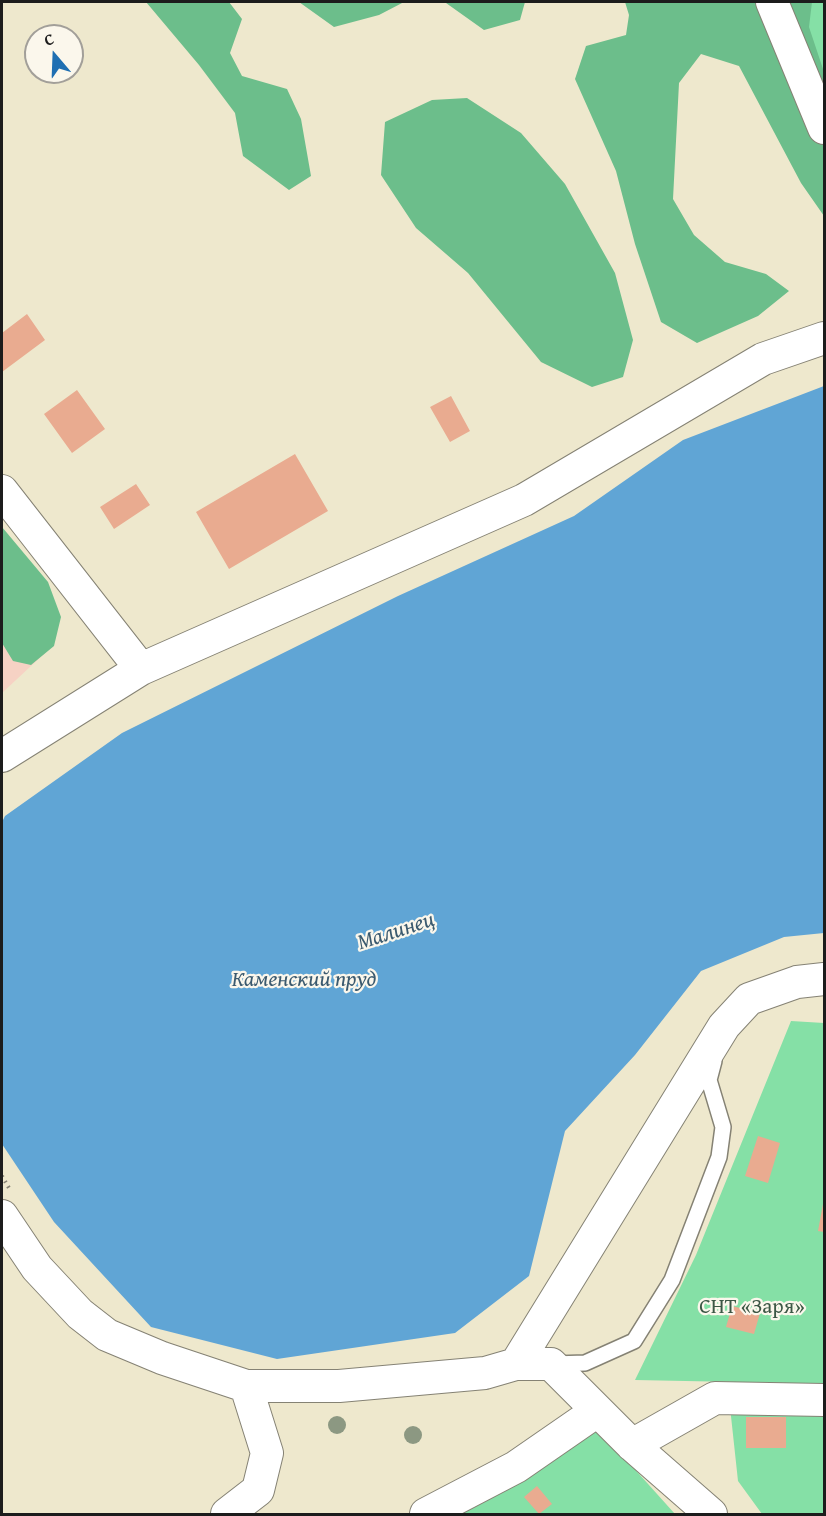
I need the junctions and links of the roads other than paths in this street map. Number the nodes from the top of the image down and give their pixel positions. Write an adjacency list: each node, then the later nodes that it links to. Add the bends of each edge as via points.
1 (772, 2): 2 (street)
2 (825, 128)
3 (825, 338): 5 (street, via 764,359 524,500)
4 (2, 491): 5 (street)
5 (141, 669): 6 (street)
6 (2, 756)
7 (825, 979): 8 (street, via 797,982 749,999)
8 (724, 1026): 10 (lane, via 709,1080 723,1126 719,1157 672,1280 634,1341 585,1363); 11 (street)
9 (9, 1207): 12 (street, via 37,1268 80,1314 107,1335)
10 (551, 1364): 11 (street); 14 (street)
11 (516, 1365): 12 (street, via 485,1373 339,1386)
12 (246, 1386): 16 (street, via 267,1454 258,1490)
13 (825, 1400): 15 (street, via 715,1398)
14 (597, 1411): 15 (street); 17 (street, via 516,1467)
15 (632, 1446): 18 (street)
16 (227, 1515)
17 (426, 1515)
18 (711, 1515)

